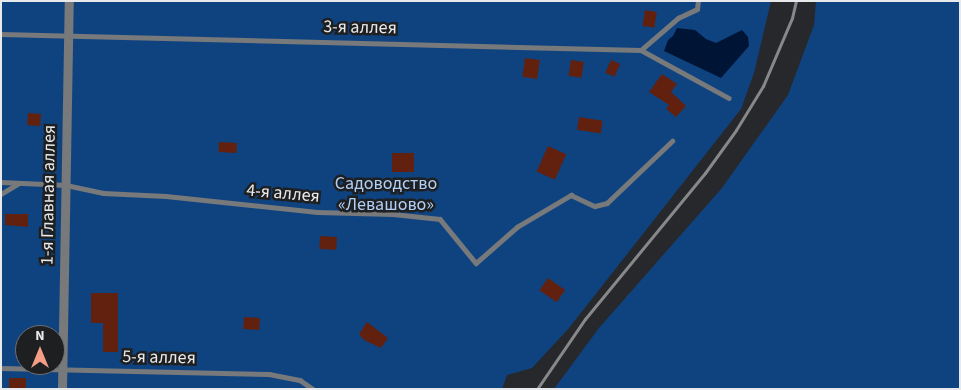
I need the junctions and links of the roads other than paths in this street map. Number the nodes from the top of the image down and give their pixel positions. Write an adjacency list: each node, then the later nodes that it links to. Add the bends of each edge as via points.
1 (69, 1): 4 (street, 1-я Главная аллея)
2 (698, 1): 5 (lane, via 697,8 678,18)
3 (1, 34): 4 (lane, 3-я аллея)
4 (68, 36): 5 (lane, 3-я аллея); 10 (street, 1-я Главная аллея)
5 (641, 50): 6 (lane)
6 (729, 98)
7 (672, 141): 10 (lane, 4-я аллея, via 607,203 594,206 571,195 517,227 476,263 440,219 316,212 166,196 103,193)
8 (1, 182): 9 (lane, 4-я аллея)
9 (19, 183): 10 (lane, 4-я аллея); 11 (lane)
10 (66, 185): 12 (street, 1-я Главная аллея)
11 (1, 194)
12 (63, 325)
13 (1, 368): 14 (lane, 5-я аллея)
14 (15, 368)
15 (65, 369): 18 (lane, 5-я аллея, via 269,374 300,380)
16 (62, 375): 17 (street, 1-я Главная аллея)
17 (62, 389)
18 (313, 389)

